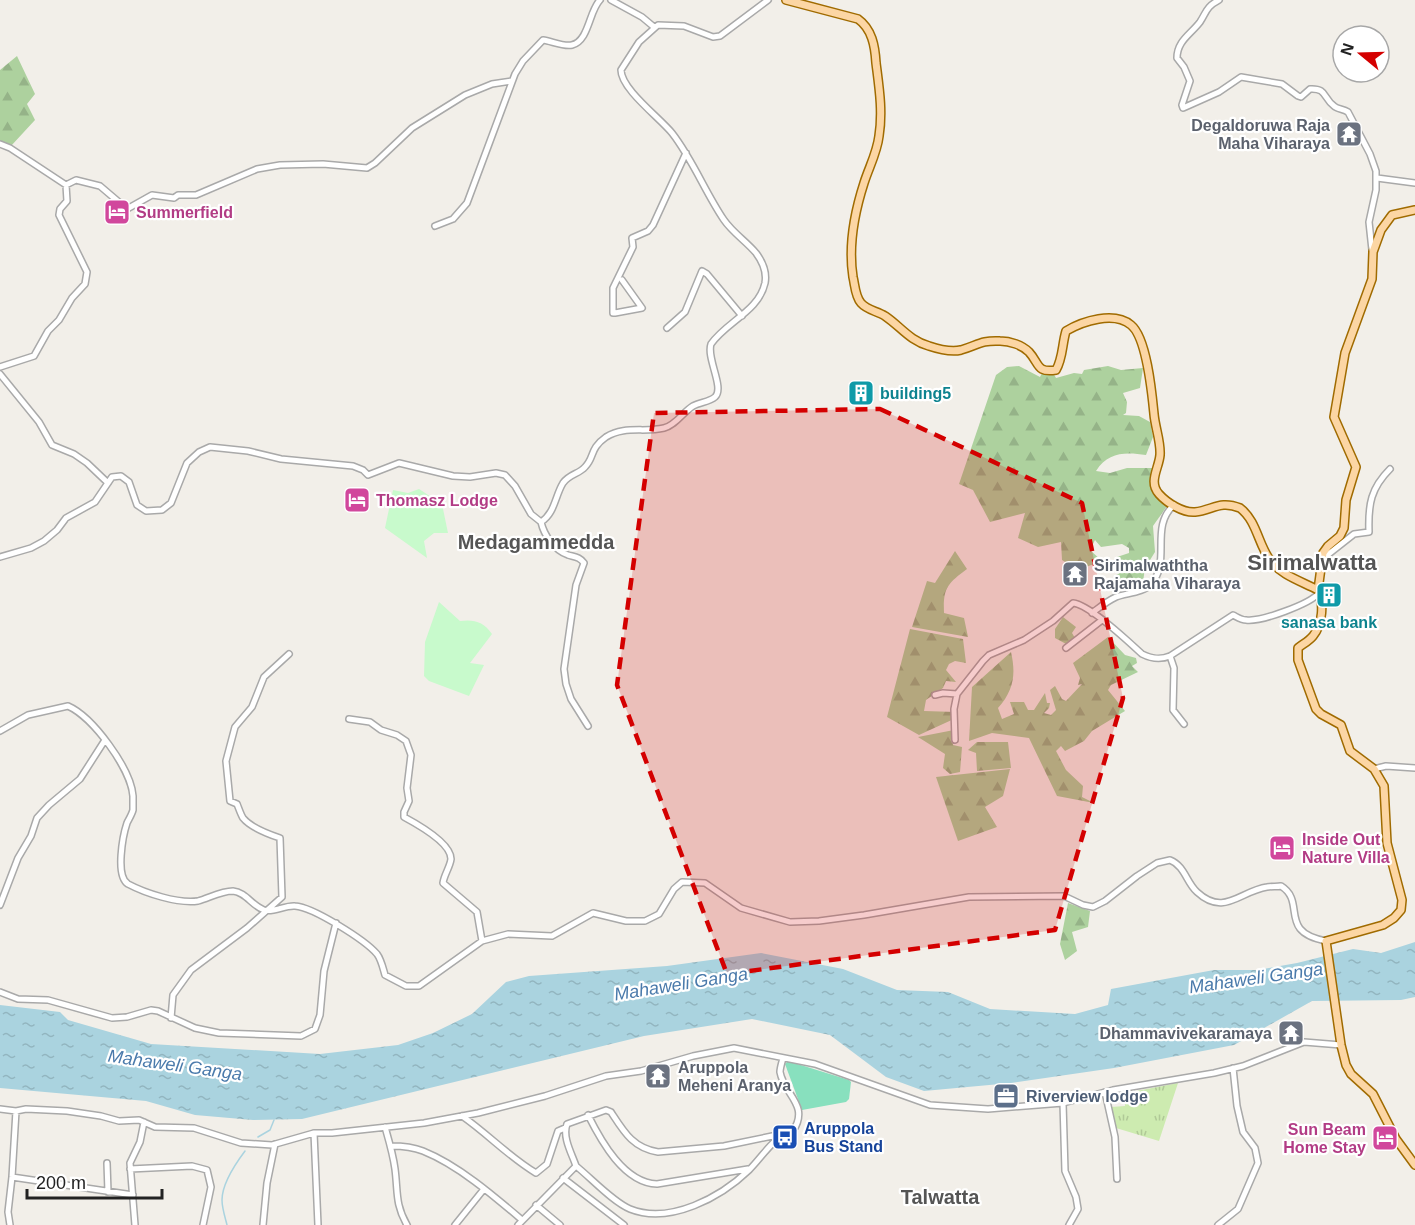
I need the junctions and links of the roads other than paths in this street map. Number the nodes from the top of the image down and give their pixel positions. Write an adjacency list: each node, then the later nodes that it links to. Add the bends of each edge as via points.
1 (600, 0): 7 (street, via 579,41 571,46 540,41)
2 (610, 0): 6 (street, via 642,16)
3 (768, 0): 6 (street, via 720,36 678,25)
4 (786, 0): 23 (main road, via 858,19 867,25 875,49 880,134 864,181 850,244 855,291 860,302 928,346 959,350 983,341 1004,340 1029,352 1039,368 1046,371 1056,370 1066,331 1079,323 1104,319 1132,326 1150,378 1160,454 1154,485 1157,493)
5 (1219, 0): 10 (street, via 1207,8 1177,50 1177,58 1190,81 1183,108 1241,77 1282,84 1301,97 1310,89 1317,89 1334,106 1348,112 1370,154)
6 (654, 27): 9 (street, via 627,58 620,74)
7 (512, 81): 12 (street, via 465,95 412,128 367,168 323,164 274,166 240,175 204,193 174,198 152,195 127,209 100,186 76,180); 14 (street, via 467,203 453,219)
8 (0, 144): 12 (street)
9 (686, 153): 16 (street, via 653,225 632,238 633,247 614,288 613,313 642,308); 17 (street, via 722,217 754,250 764,268 763,290)
10 (1377, 178): 11 (street); 15 (street, via 1369,222)
11 (1415, 183)
12 (66, 185): 19 (street, via 68,196 59,215 87,272 85,284 48,331 34,356)
13 (1415, 210): 15 (main road, via 1392,215)
14 (435, 226)
15 (1372, 252): 26 (main road, via 1372,279 1346,353 1334,417 1356,467 1346,500 1344,528)
16 (622, 280)
17 (742, 316): 18 (street, via 702,271 685,312); 24 (street, via 710,348 718,386 716,397 692,407 666,428 623,430 604,439 595,447 586,467 564,480 549,515)
18 (667, 328)
19 (0, 367)
20 (0, 374): 22 (street, via 39,422 52,445 81,459)
21 (1390, 469): 26 (street, via 1373,490 1369,531 1354,534)
22 (108, 483): 24 (street, via 112,477 121,476 129,482 137,505 146,511 162,510 171,503 187,463 199,452 219,446 281,459 353,466 368,475 399,463 453,476 496,472 515,486 531,514); 25 (street, via 95,502 66,518 44,541)
23 (1174, 506): 27 (main road, via 1192,512 1223,505 1240,508 1274,566); 28 (street, via 1166,512 1161,527 1161,553 1150,584 1114,598)
24 (541, 522): 37 (street, via 553,545 584,563 576,585 564,669 571,699)
25 (0, 557)
26 (1321, 560): 27 (main road)
27 (1318, 591): 32 (street, via 1314,599 1249,621 1233,615); 42 (main road, via 1323,603 1318,628 1298,648 1298,660 1316,709 1341,725 1350,751)
28 (1092, 612): 29 (street); 33 (street, via 1073,603 1024,640 989,654)
29 (1102, 620): 30 (street); 32 (street, via 1142,654 1163,659)
30 (1066, 648)
31 (289, 654): 44 (street, via 264,677 252,707 235,727 226,762 230,801 237,804 249,823 280,838 282,897)
32 (1170, 656): 36 (street, via 1174,668 1173,710)
33 (957, 694): 34 (street); 40 (street)
34 (935, 695)
35 (349, 719): 46 (street, via 370,722 406,741 411,755 409,801 404,817 430,832 449,852 451,860 443,883 477,912)
36 (1184, 724)
37 (588, 726)
38 (0, 731): 39 (street, via 28,715 68,706)
39 (105, 740): 43 (street, via 80,779 37,818); 44 (street, via 120,762 132,794 133,810 122,852 126,883 181,902 233,891)
40 (955, 740)
41 (1415, 768): 42 (street, via 1386,766)
42 (1374, 770): 47 (main road, via 1384,786 1387,843 1399,882 1401,910 1383,925)
43 (0, 905)
44 (266, 910): 45 (street, via 296,905); 49 (street, via 191,970 173,996)
45 (336, 923): 46 (street, via 378,955 385,975 406,986 419,986); 49 (street, via 324,971 320,1015 311,1033 219,1033)
46 (482, 941): 47 (street, via 508,934 552,936 593,913 645,921 659,914 682,882 705,883 741,908 790,922 841,918 969,897 1064,896 1094,907 1158,863 1170,860 1183,870 1199,894 1218,903 1281,886 1291,896 1298,928)
47 (1326, 944): 50 (main road)
48 (0, 992): 49 (street, via 18,999 48,1000 112,1018 151,1010)
49 (171, 1018)
50 (1341, 1045): 52 (street, via 1304,1042); 67 (main road, via 1349,1071 1372,1094 1396,1140)
51 (783, 1058): 54 (street, via 815,1064 930,1105 988,1109); 58 (street, via 734,1048 705,1053); 63 (street, via 780,1072 800,1117 793,1131)
52 (1233, 1068): 53 (street); 89 (street, via 1243,1132 1255,1148 1258,1164 1238,1209)
53 (1105, 1092): 54 (street); 73 (street, via 1115,1137)
54 (1063, 1103): 88 (street, via 1065,1172 1078,1209)
55 (0, 1109): 56 (street)
56 (15, 1111): 59 (street, via 67,1111); 71 (street)
57 (588, 1115): 61 (street); 63 (street, via 610,1112 632,1142 658,1152 724,1146); 70 (street, via 609,1152 639,1181 648,1184)
58 (462, 1116): 60 (street); 61 (street, via 536,1173 547,1164 558,1131)
59 (144, 1122): 64 (street, via 194,1128 241,1143); 69 (street)
60 (385, 1127): 62 (street); 65 (street)
61 (565, 1128): 68 (street)
62 (314, 1133): 64 (street); 83 (street)
63 (782, 1134): 70 (street)
64 (275, 1144): 82 (street)
65 (391, 1146): 74 (street, via 423,1151); 84 (street, via 398,1210)
66 (107, 1163): 75 (street)
67 (1415, 1165)
68 (576, 1166): 70 (street, via 626,1208 652,1216 686,1209 717,1195); 72 (street)
69 (130, 1169): 76 (street); 81 (street, via 192,1166 207,1170 211,1187)
70 (750, 1169)
71 (12, 1177): 75 (street); 79 (street)
72 (563, 1178): 77 (street); 87 (street)
73 (1117, 1179)
74 (484, 1189): 78 (street); 85 (street)
75 (108, 1192): 76 (street)
76 (133, 1195): 80 (street)
77 (536, 1206): 78 (street); 86 (street)
78 (520, 1223)
79 (10, 1225)
80 (135, 1225)
81 (203, 1225)
82 (263, 1225)
83 (318, 1225)
84 (407, 1225)
85 (456, 1225)
86 (560, 1225)
87 (624, 1225)
88 (1069, 1225)
89 (1218, 1225)

